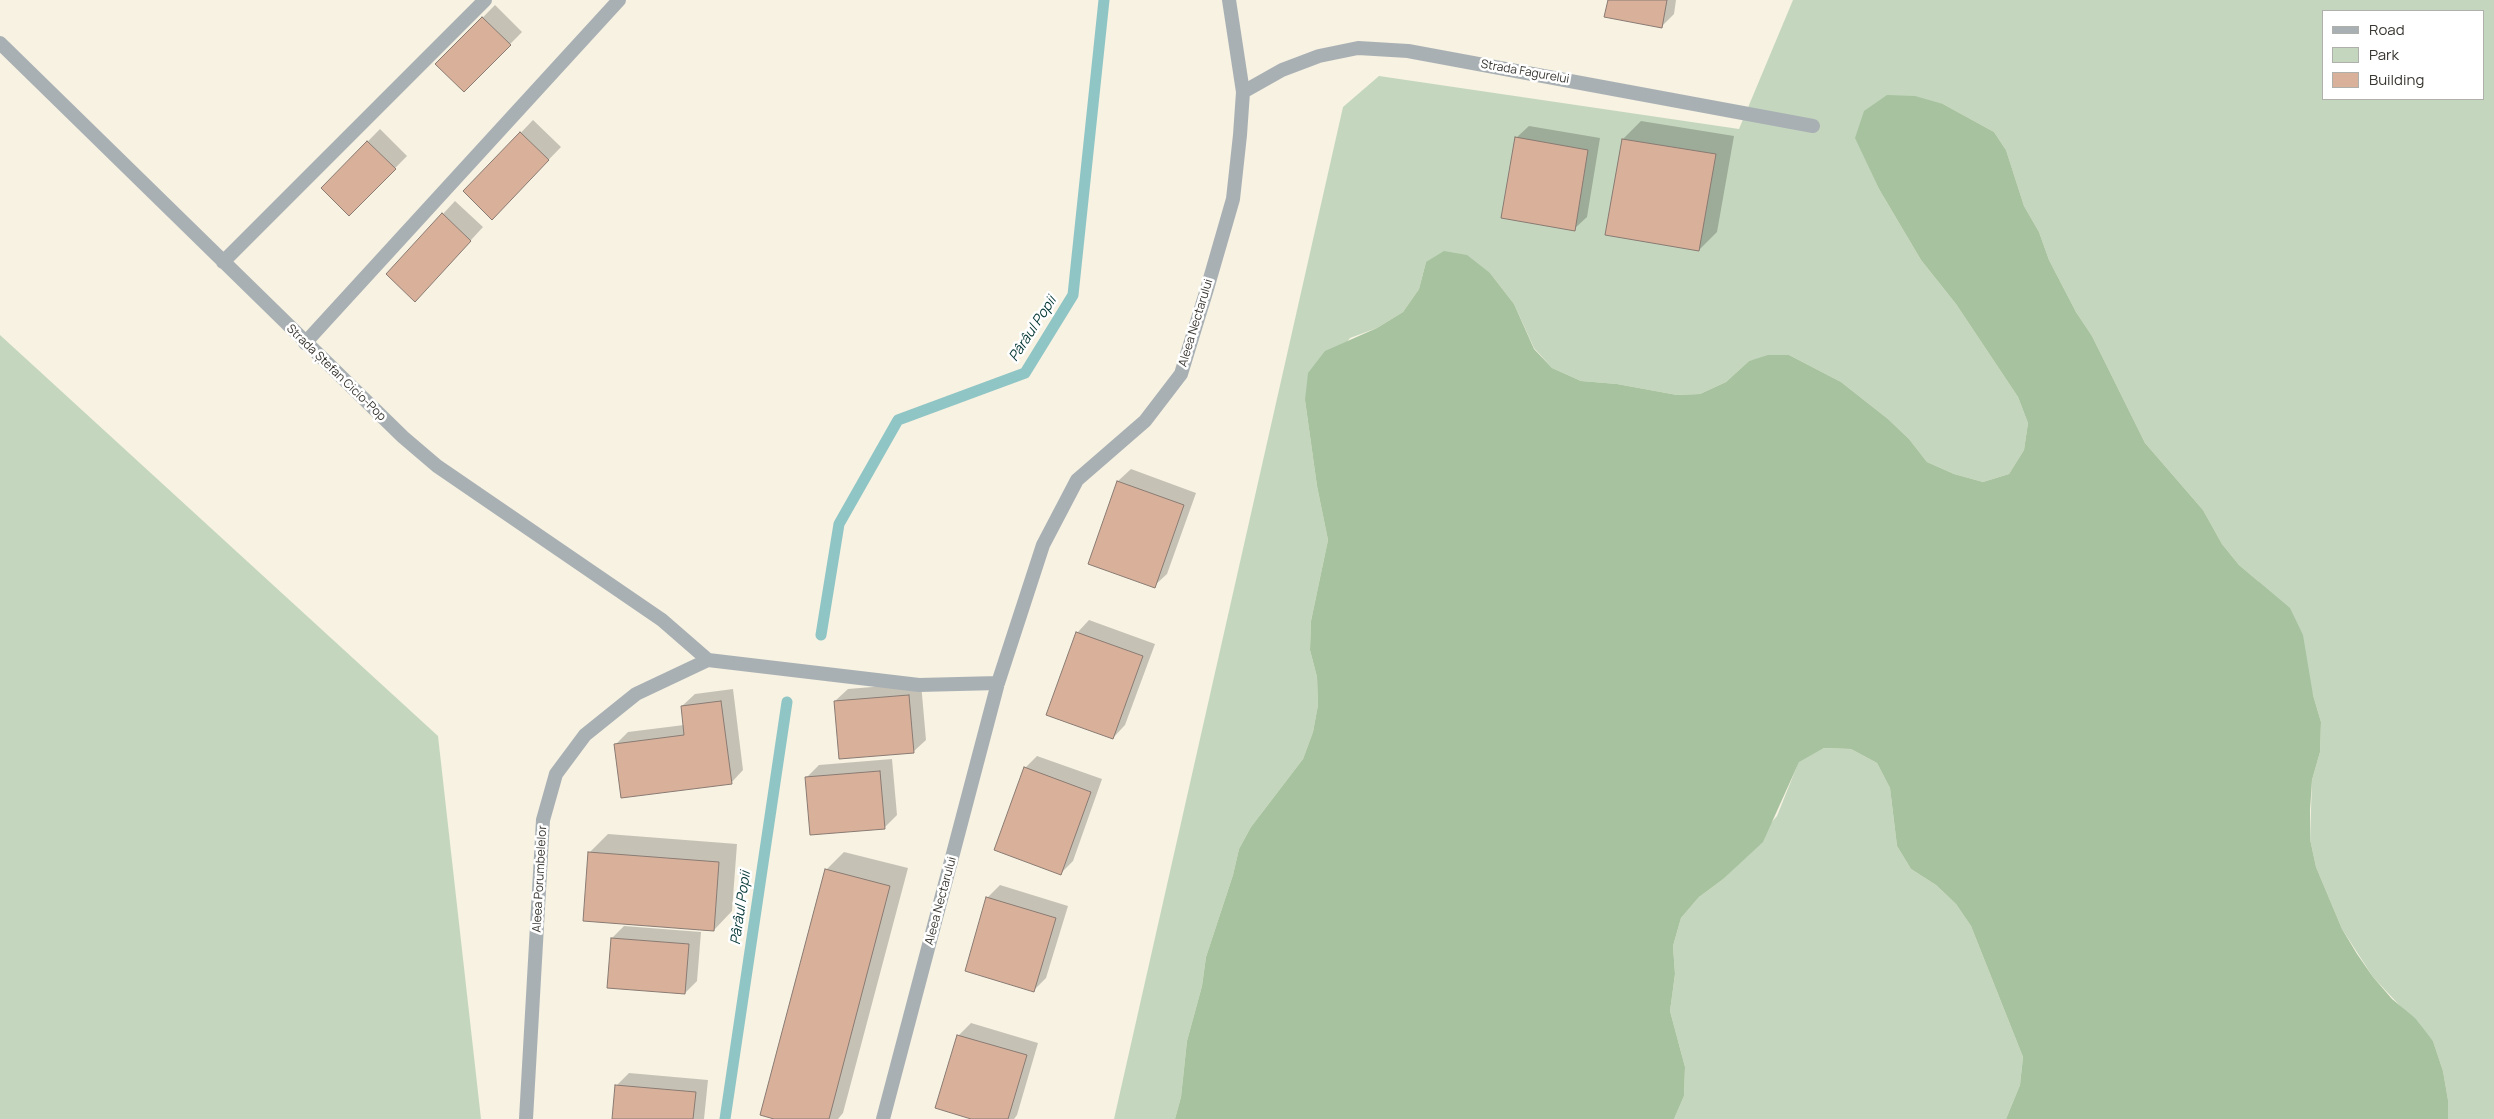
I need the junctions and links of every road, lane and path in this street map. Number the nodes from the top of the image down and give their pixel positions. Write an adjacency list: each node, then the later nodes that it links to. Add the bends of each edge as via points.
1 (485, 0): 7 (street)
2 (619, 0): 8 (street)
3 (1228, 0): 5 (street, Aleea Nectarului)
4 (0, 43): 7 (street, Strada Ștefan Cicio-Pop)
5 (1243, 92): 6 (street, Strada Fagurelui, via 1282,70 1358,48 1408,51); 10 (street, Aleea Nectarului, via 1233,199 1181,374 1145,421 1077,480 1042,545)
6 (1813, 126)
7 (223, 262): 8 (street, Strada Ștefan Cicio-Pop)
8 (305, 343): 9 (street, Strada Ștefan Cicio-Pop, via 437,466 633,599)
9 (708, 660): 10 (street, via 919,685); 11 (street, Aleea Porumbelelor, via 636,694 585,735 556,774 543,820)
10 (998, 683): 12 (street, Aleea Nectarului)
11 (526, 1119)
12 (883, 1119)

